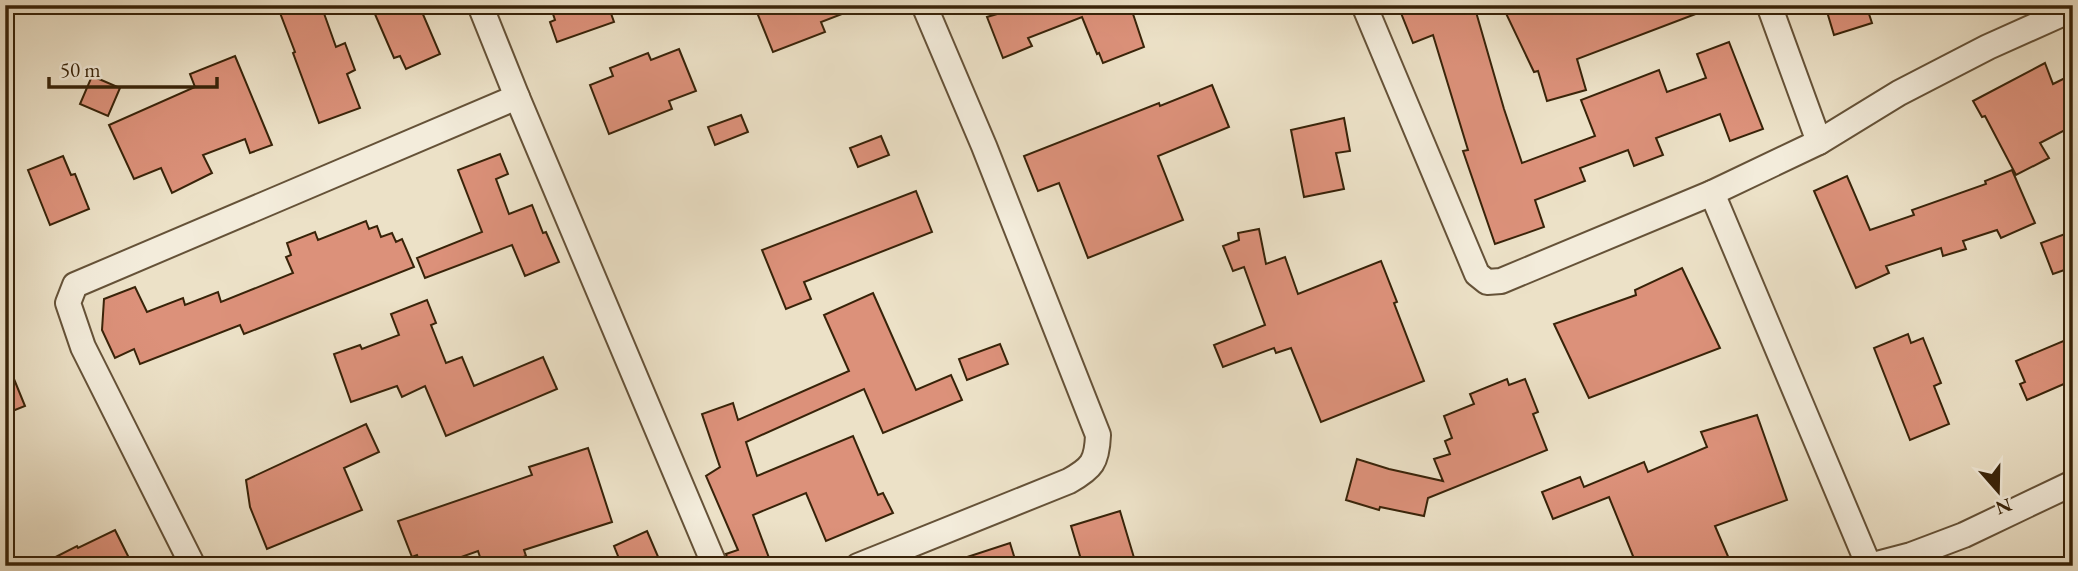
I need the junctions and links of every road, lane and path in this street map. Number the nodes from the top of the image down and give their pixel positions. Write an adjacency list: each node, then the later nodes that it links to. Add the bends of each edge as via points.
1 (480, 5): 6 (street)
2 (924, 5): 12 (street, via 1098,435 1097,456 1087,471 1069,481)
3 (1364, 5): 8 (street, via 1477,274 1487,282 1501,281)
4 (1769, 5): 7 (street)
5 (2073, 9): 7 (street, via 1899,93)
6 (517, 97): 10 (street, via 75,285 68,303 83,347); 11 (street)
7 (1819, 142): 8 (street)
8 (1712, 193): 13 (street)
9 (2073, 482): 13 (street, via 1964,535)
10 (193, 566)
11 (715, 566)
12 (858, 566)
13 (1869, 566)

